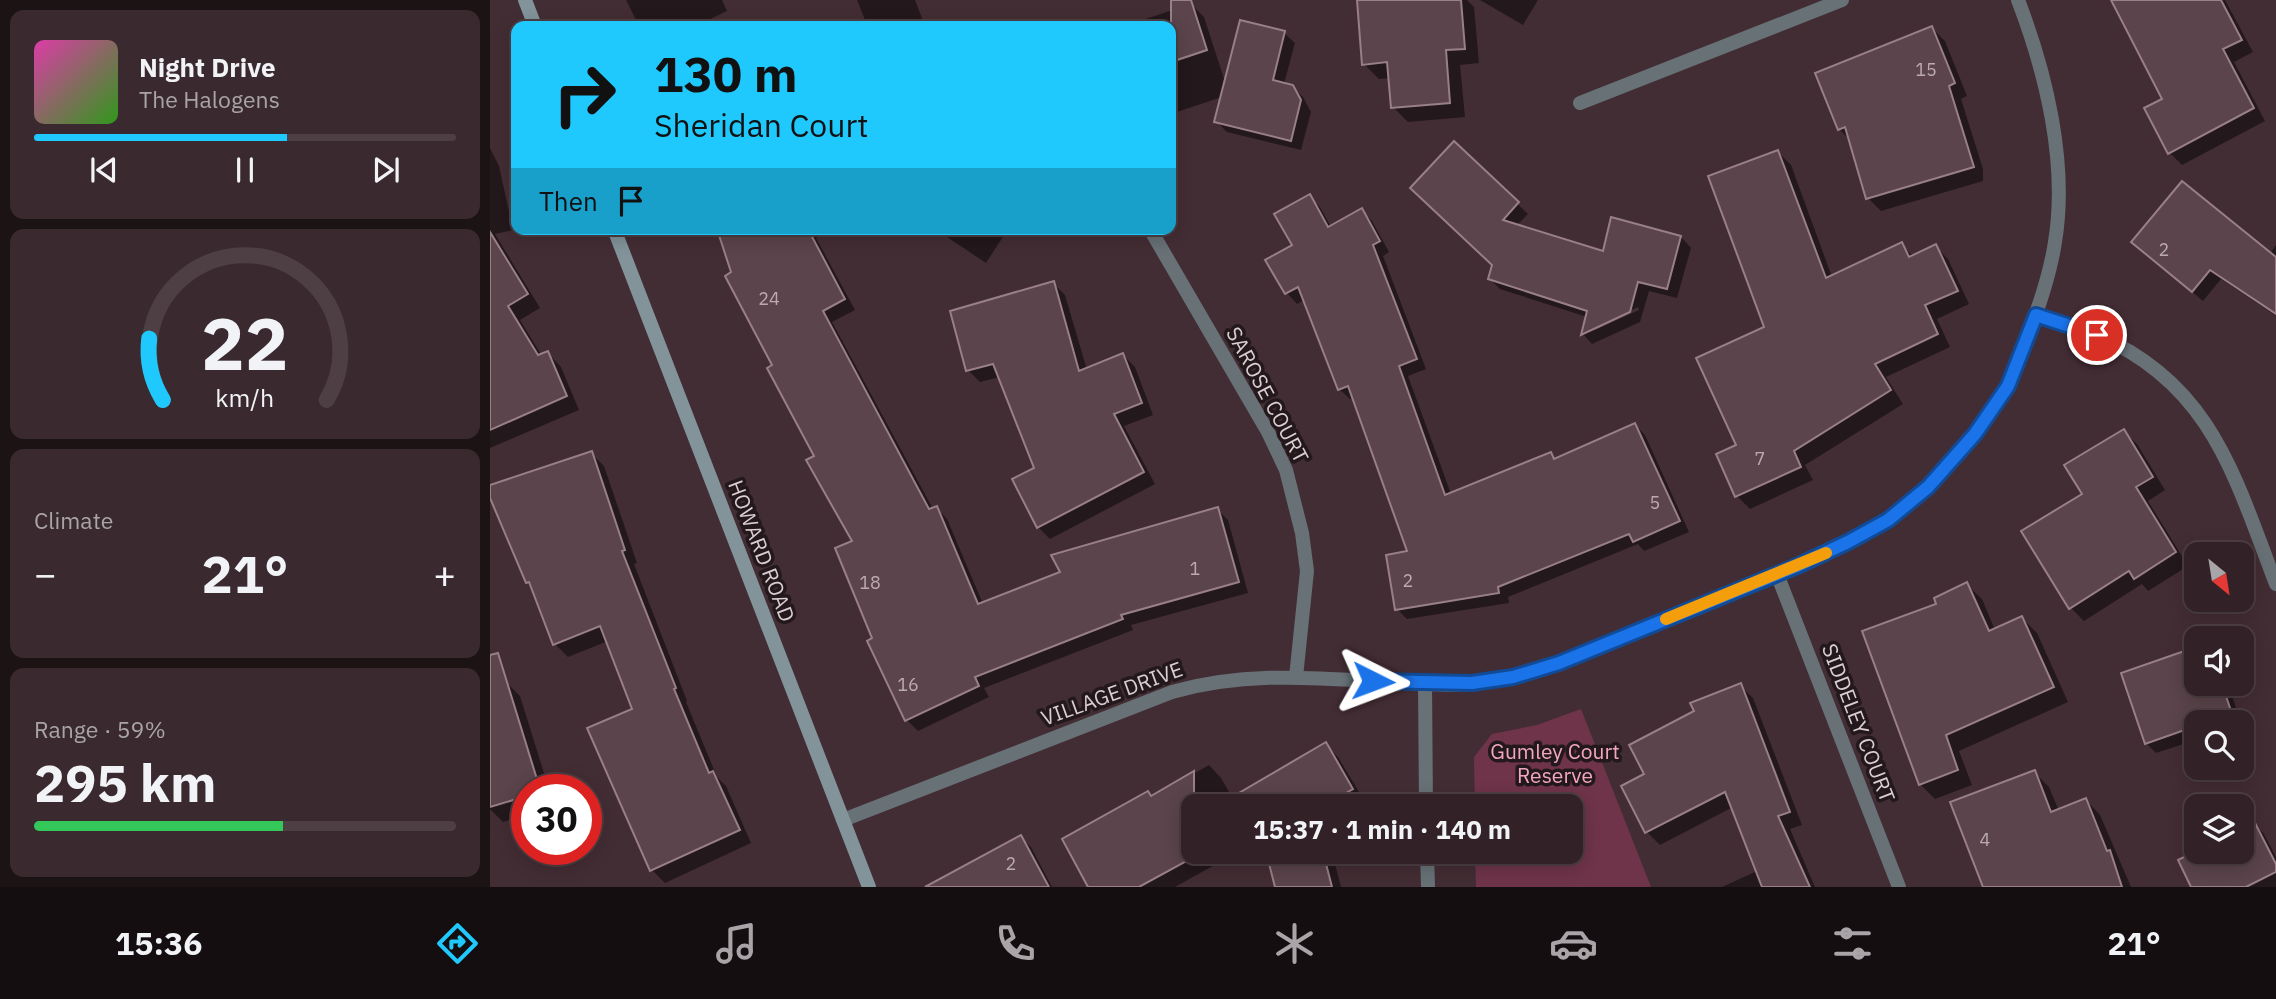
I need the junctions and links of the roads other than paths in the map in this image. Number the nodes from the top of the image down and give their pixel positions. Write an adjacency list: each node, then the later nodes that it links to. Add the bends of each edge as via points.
1 (525, 0): 4 (main road)
2 (1842, 0): 5 (street)
3 (2018, 0): 8 (street, VILLAGE DRIVE, via 2049,97 2058,175 2056,239)
4 (533, 21)
5 (1580, 103)
6 (616, 235): 14 (main road, HOWARD ROAD)
7 (1153, 235): 11 (street, SAROSE COURT, via 1286,470 1303,533 1307,571)
8 (2036, 315): 9 (street, VILLAGE DRIVE, via 2008,386 1975,434 1928,487 1888,520); 10 (street, via 2097,335 2135,355 2165,375 2190,401 2233,471)
9 (1777, 574): 12 (street, VILLAGE DRIVE, via 1559,663 1513,677); 18 (street, SIDDELEY COURT)
10 (2276, 584)
11 (1296, 677): 12 (street, VILLAGE DRIVE); 14 (street, VILLAGE DRIVE, via 1244,677 1172,692)
12 (1425, 684): 13 (street)
13 (1426, 794)
14 (843, 820): 16 (main road, HOWARD ROAD)
15 (1427, 864): 17 (street)
16 (869, 887)
17 (1428, 887)
18 (1899, 887)

